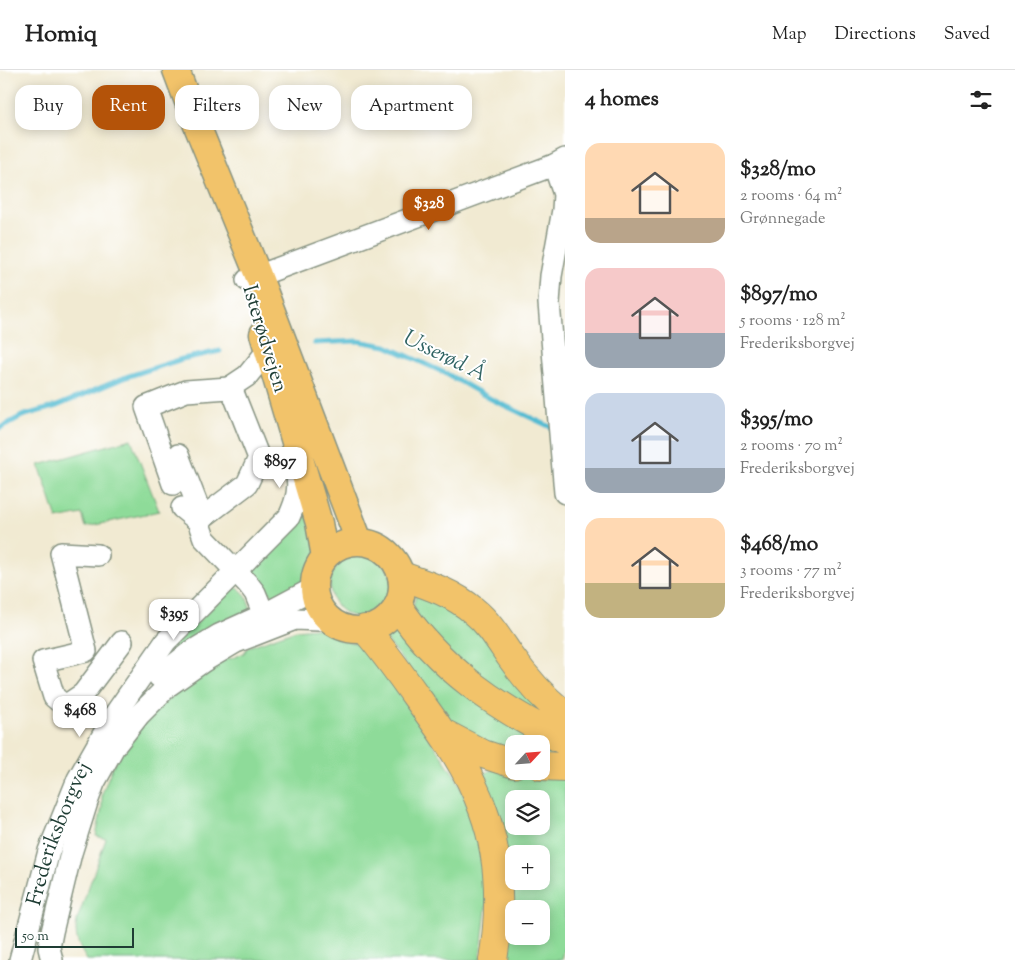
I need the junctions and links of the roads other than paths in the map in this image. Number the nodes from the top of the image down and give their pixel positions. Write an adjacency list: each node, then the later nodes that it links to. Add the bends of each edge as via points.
1 (176, 70): 3 (main road, Isterødvejen, via 196,123 230,235)
2 (560, 162): 3 (street); 9 (street, via 564,194 549,302)
3 (252, 277): 4 (main road, Isterødvejen); 11 (main road, Isterødvejen)
4 (268, 350): 5 (street, via 247,376); 6 (main road, Isterødvejen)
5 (229, 388): 7 (street, via 186,391); 10 (street, via 259,458 247,484)
6 (281, 398): 13 (main road, Isterødvejen, via 320,523); 14 (street, Frederiksborgvej, via 299,482 297,500 289,517)
7 (158, 402): 8 (street, via 146,407); 10 (street)
8 (173, 484)
9 (565, 493)
10 (194, 515): 14 (street, via 204,538)
11 (359, 541): 13 (main road, via 346,543); 15 (main road, via 374,544 386,552)
12 (98, 555): 22 (street, via 61,553)
13 (325, 556): 16 (main road, via 317,571)
14 (237, 571): 19 (street, via 255,593); 24 (street, Frederiksborgvej, via 166,641)
15 (402, 576): 17 (main road); 25 (highway, via 435,587 475,612 497,635 534,688)
16 (314, 588): 18 (main road, via 316,599); 19 (street, Frederiksborgvej)
17 (398, 606): 20 (main road, via 390,617); 27 (highway, via 425,643 484,696)
18 (328, 618): 19 (street, Frederiksborgvej); 20 (main road, via 345,627)
19 (267, 622): 24 (street, Frederiksborgvej, via 219,635 189,653); 32 (street, Frederiksborgvej, via 168,686 114,747 94,783 71,853 49,948)
20 (365, 629): 26 (highway)
21 (122, 642): 23 (street)
22 (86, 651): 23 (street); 23 (street, via 42,661 54,697 64,706 82,694)
23 (103, 667)
24 (115, 714): 31 (street, Frederiksborgvej, via 78,779 49,851)
25 (565, 715)
26 (443, 733): 28 (highway); 33 (highway, via 483,810 494,849 498,928)
27 (565, 741)
28 (505, 761)
29 (550, 766): 30 (highway)
30 (565, 767)
31 (20, 960)
32 (52, 960)
33 (493, 960)

